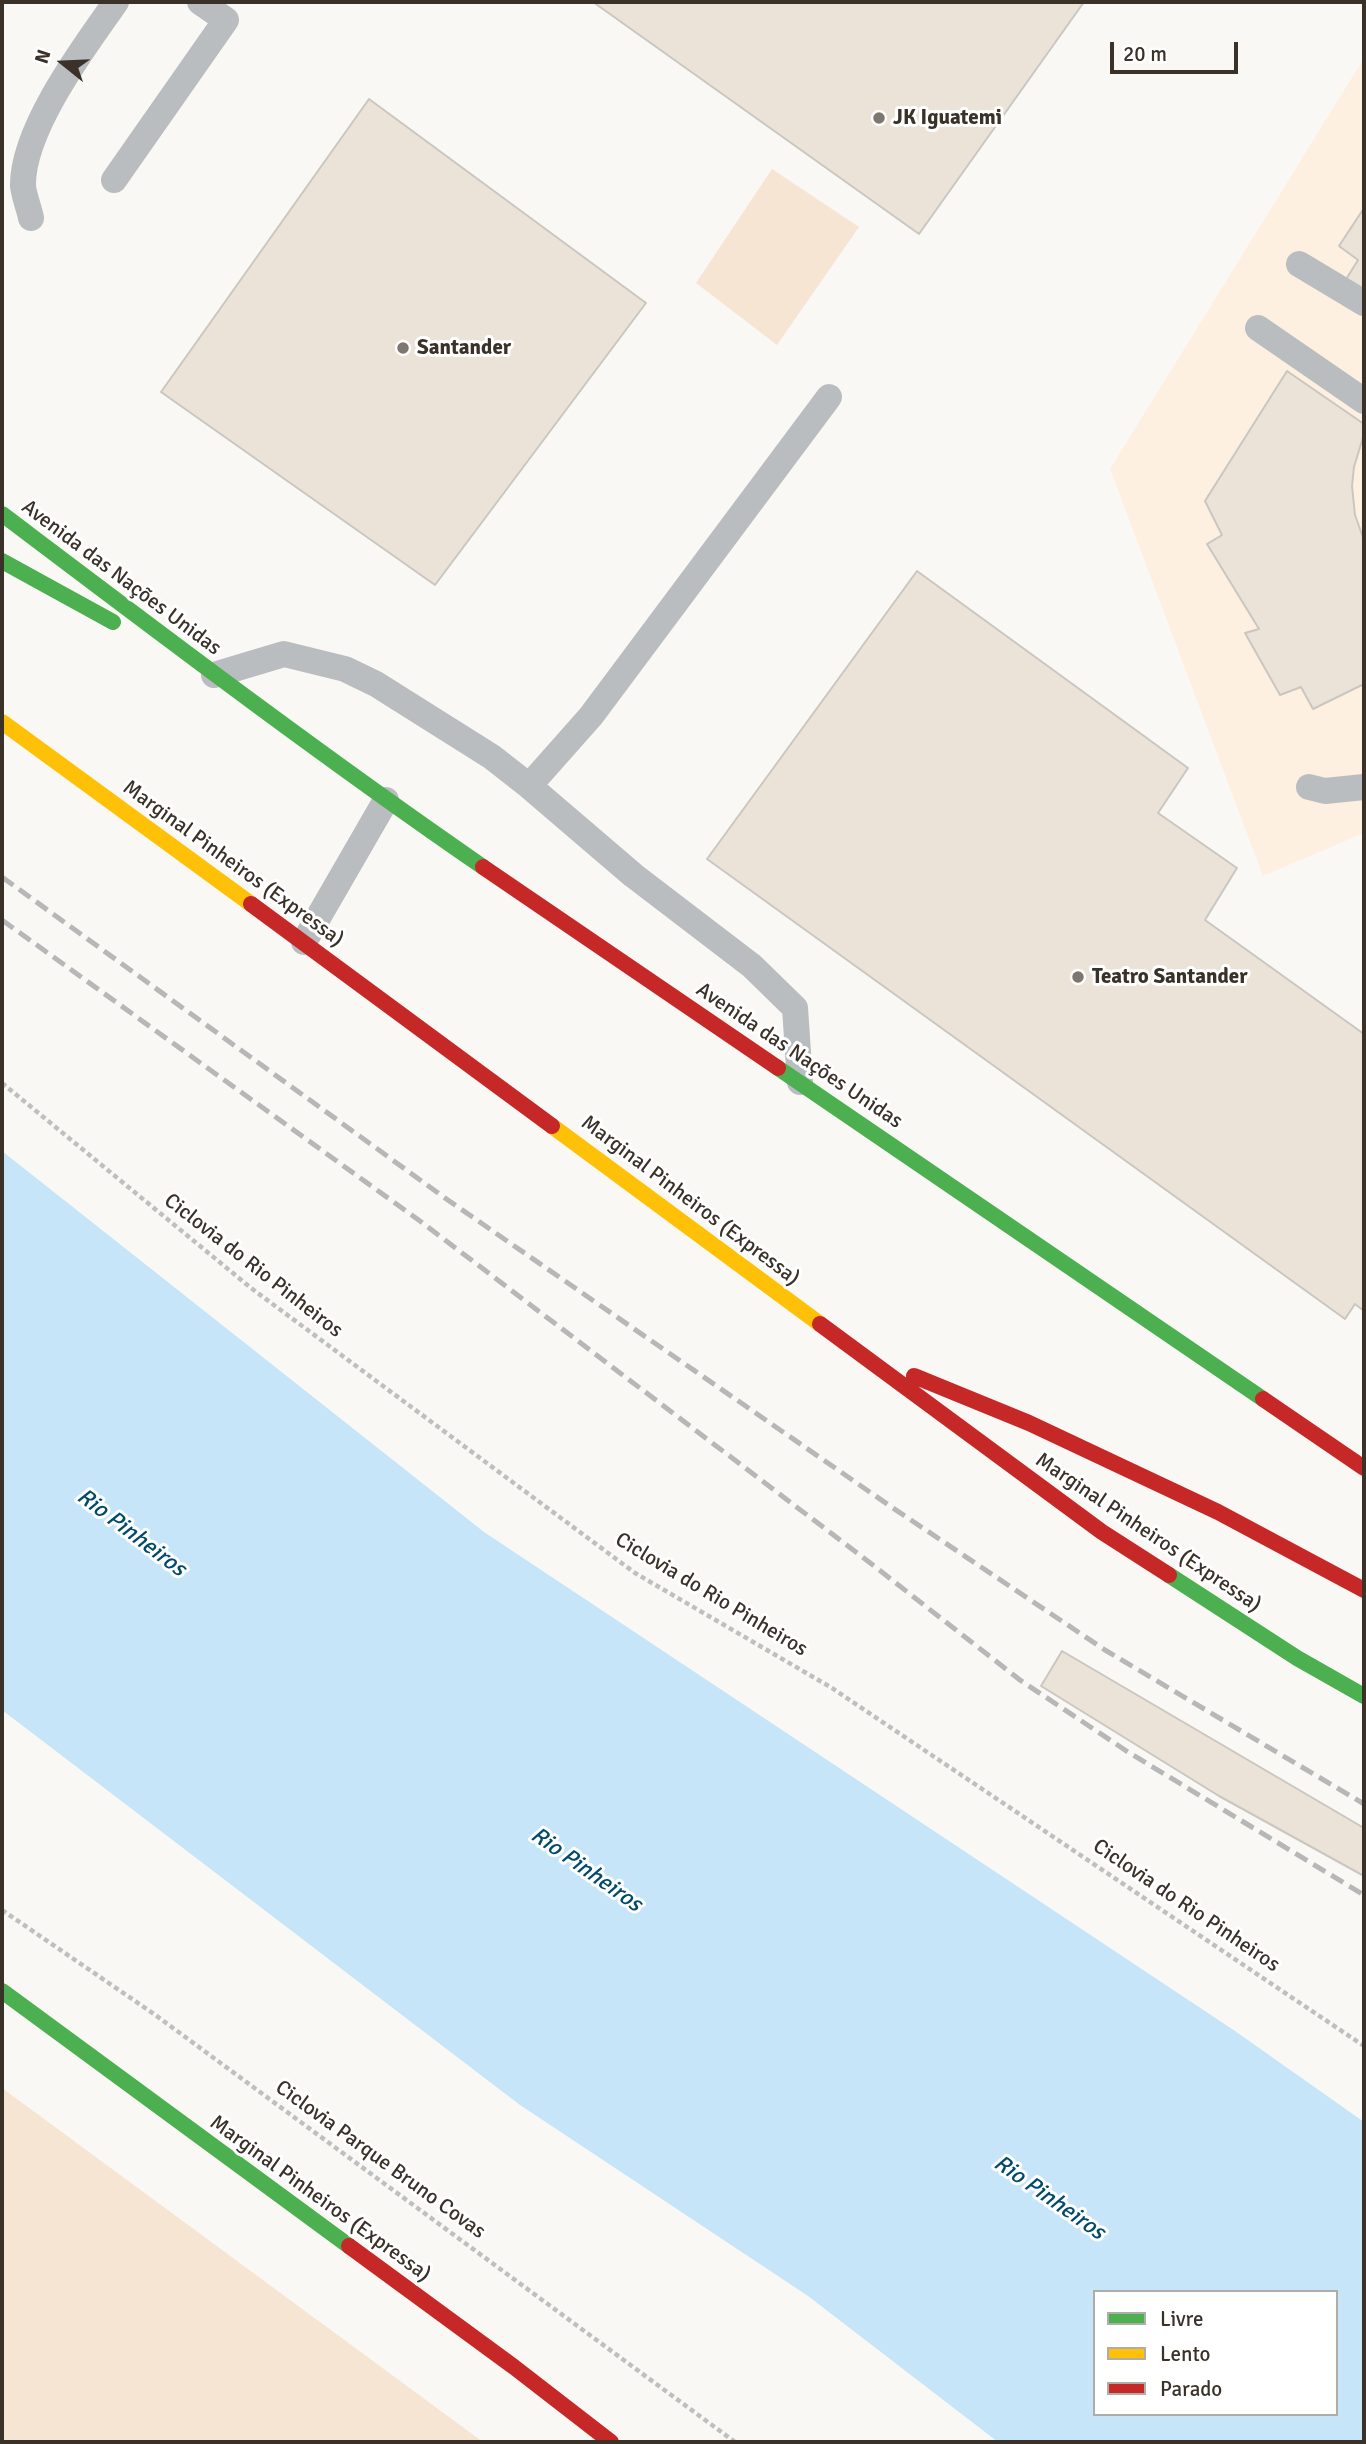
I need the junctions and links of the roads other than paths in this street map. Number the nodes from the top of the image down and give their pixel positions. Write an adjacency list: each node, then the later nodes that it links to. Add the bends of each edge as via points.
1 (116, 2): 4 (lane, via 77,57 30,147 23,186)
2 (200, 2): 3 (lane, via 226,20)
3 (114, 180)
4 (31, 218)
5 (1299, 264): 6 (lane)
6 (1364, 303)
7 (1258, 328): 9 (lane)
8 (830, 397): 14 (lane, via 591,716)
9 (1364, 401)
10 (2, 514): 12 (highway, Avenida das Nações Unidas)
11 (2, 561): 12 (highway, Avenida das Nações Unidas)
12 (214, 675): 14 (lane, via 284,654 345,669 492,757); 17 (highway, Avenida das Nações Unidas)
13 (6, 716): 18 (highway, Marginal Pinheiros (Expressa), via 106,798)
14 (530, 786): 19 (lane, via 632,875 752,966 795,1008)
15 (1309, 787): 16 (lane, via 1325,791)
16 (1364, 787)
17 (386, 800): 18 (lane); 19 (highway, Avenida das Nações Unidas)
18 (304, 942): 20 (highway, Marginal Pinheiros (Expressa))
19 (800, 1082): 21 (highway, Avenida das Nações Unidas)
20 (861, 1354): 22 (highway, via 1029,1423 1219,1512); 23 (highway, Marginal Pinheiros (Expressa), via 1102,1532)
21 (1364, 1468)
22 (1364, 1590)
23 (1364, 1696)
24 (2, 1991): 25 (highway, Marginal Pinheiros (Expressa))
25 (611, 2442)

